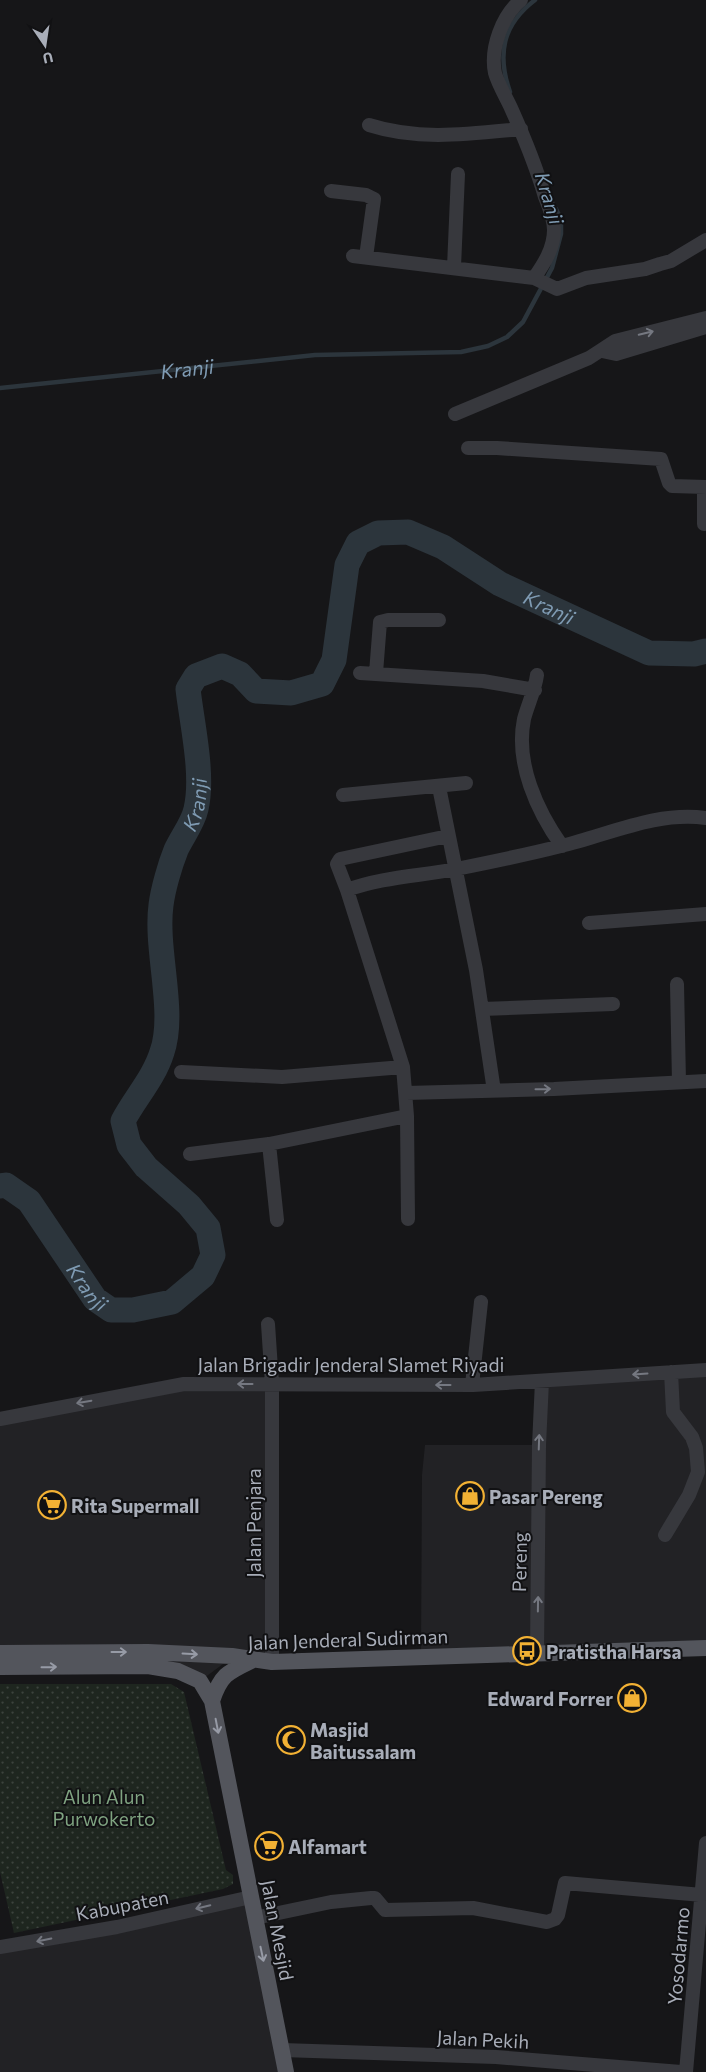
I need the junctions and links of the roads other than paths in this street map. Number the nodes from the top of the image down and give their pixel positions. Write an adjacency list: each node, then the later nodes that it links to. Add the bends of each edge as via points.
1 (520, 0): 3 (street, via 499,32 495,57 495,73)
2 (369, 125): 3 (street, via 399,133 441,136)
3 (520, 128): 8 (street, via 554,229)
4 (458, 174): 7 (street)
5 (331, 191): 7 (street, via 374,199 359,257)
6 (706, 240): 8 (street, via 672,261 645,269 586,278 557,289)
7 (454, 267): 8 (street)
8 (540, 282)
9 (706, 318): 11 (street, one-way to 9, via 615,341)
10 (706, 327): 11 (street, via 616,354)
11 (602, 351): 12 (street)
12 (455, 414)
13 (468, 448): 14 (street, via 661,459 668,483 672,486)
14 (705, 487): 15 (street)
15 (704, 524)
16 (439, 620): 18 (street, via 380,622)
17 (360, 672): 18 (street)
18 (376, 673): 20 (street, via 483,681)
19 (538, 675): 20 (street)
20 (535, 690): 26 (street, via 524,720 523,754 534,799)
21 (466, 783): 22 (street)
22 (439, 787): 23 (street); 25 (street)
23 (342, 795)
24 (706, 818): 26 (street, via 663,818)
25 (448, 836): 27 (street); 28 (street, via 340,859 337,864)
26 (562, 846): 27 (street)
27 (455, 870): 28 (street); 33 (street)
28 (347, 890): 34 (street)
29 (706, 914): 30 (street)
30 (589, 923)
31 (677, 984): 37 (street)
32 (613, 1004): 33 (street)
33 (482, 1009): 38 (street)
34 (402, 1067): 35 (street, via 282,1077); 39 (street)
35 (181, 1072)
36 (706, 1081): 37 (street)
37 (679, 1082): 38 (street, one-way to 37)
38 (494, 1090): 39 (street)
39 (406, 1093): 40 (street)
40 (407, 1116): 41 (street); 43 (street)
41 (269, 1144): 42 (street); 44 (street)
42 (190, 1154)
43 (408, 1219)
44 (277, 1220)
45 (481, 1302): 51 (street)
46 (268, 1324): 50 (street, Jalan Penjara)
47 (706, 1370): 48 (street, Jalan Brigadir Jenderal Slamet Riyadi)
48 (671, 1372): 49 (street, Jalan Brigadir Jenderal Slamet Riyadi, one-way to 49); 53 (street, via 673,1412 692,1437 698,1462 694,1483)
49 (542, 1381): 51 (street, Jalan Brigadir Jenderal Slamet Riyadi); 56 (street, Pereng, one-way to 49)
50 (272, 1384): 51 (street, Jalan Brigadir Jenderal Slamet Riyadi, one-way to 50); 52 (street, Jalan Brigadir Jenderal Slamet Riyadi, one-way to 52, via 184,1384); 58 (street, Jalan Penjara)
51 (472, 1385)
52 (0, 1419)
53 (665, 1535)
54 (706, 1648): 56 (main road, Jalan Jenderal Sudirman)
55 (0, 1653): 57 (main road, one-way to 57, via 148,1652 232,1656)
56 (537, 1653): 58 (main road, Jalan Jenderal Sudirman)
57 (250, 1662): 58 (main road, Jalan Jenderal Sudirman); 60 (main road, Jalan Jenderal Sudirman, via 227,1663); 61 (main road, via 222,1677)
58 (272, 1662)
59 (0, 1667): 60 (main road, one-way to 60, via 148,1666 178,1671)
60 (200, 1681): 61 (main road, Jalan Mesjid)
61 (212, 1701): 64 (main road, Jalan Mesjid, one-way to 64)
62 (706, 1842): 63 (street, Yosodarmo)
63 (702, 1895): 65 (street, Yosodarmo); 66 (street, via 565,1883 558,1915 547,1922 473,1908 385,1910 379,1901 371,1898 331,1902)
64 (251, 1897): 66 (main road, Jalan Mesjid); 67 (street, Kabupaten, one-way to 67, via 117,1927)
65 (704, 1915): 71 (street, Yosodarmo)
66 (255, 1918): 68 (main road, Jalan Mesjid, one-way to 68)
67 (0, 1947)
68 (282, 2050): 69 (main road, Jalan Mesjid); 70 (street, Jalan Pekih, via 496,2057)
69 (286, 2072)
70 (681, 2072)
71 (686, 2072)

